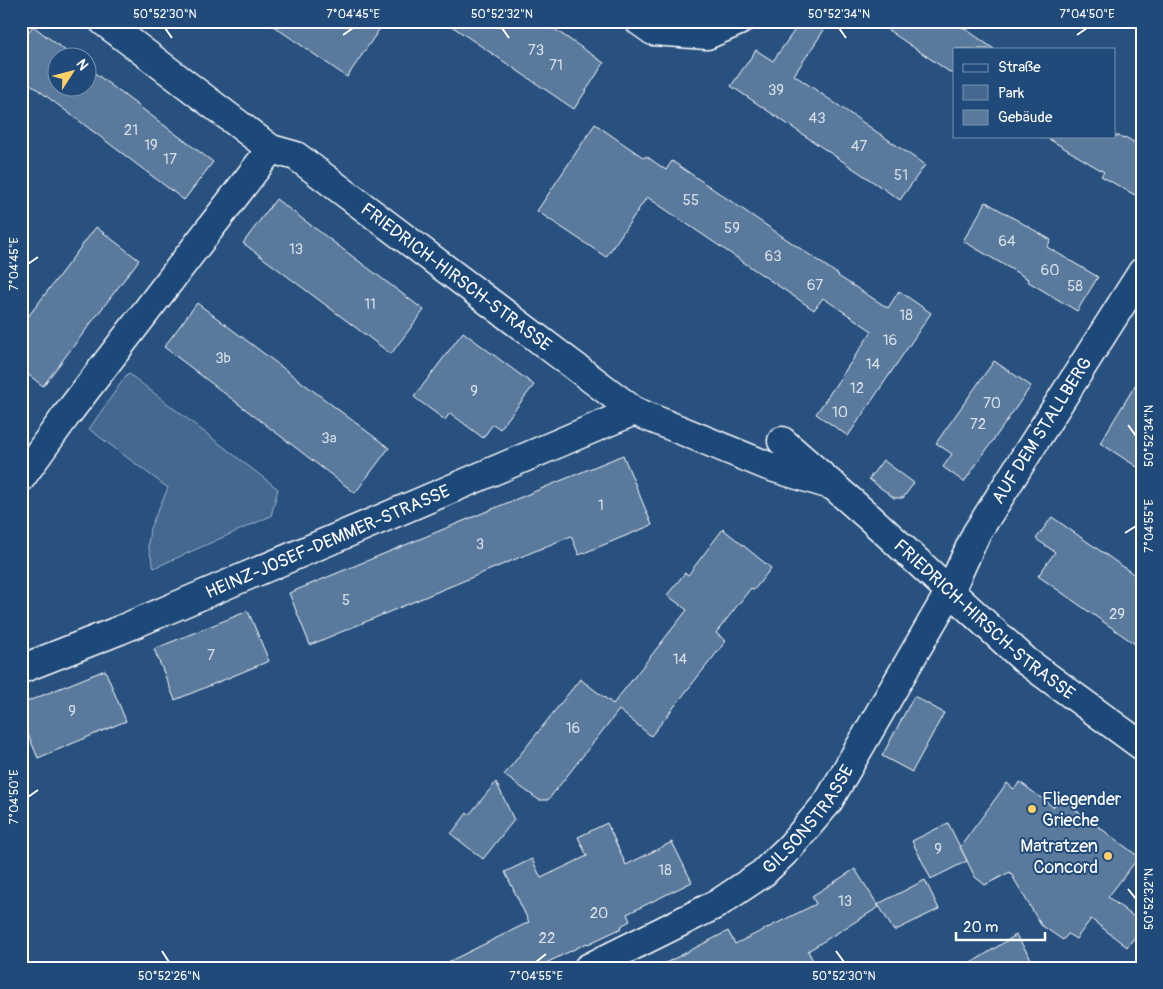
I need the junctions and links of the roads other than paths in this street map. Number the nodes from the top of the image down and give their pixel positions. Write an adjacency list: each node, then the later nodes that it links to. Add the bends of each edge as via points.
1 (103, 21): 4 (street, FRIEDRICH-HIRSCH-STRASSE)
2 (639, 21): 3 (street, via 653,31 706,35)
3 (739, 21)
4 (271, 149): 6 (street, FRIEDRICH-HIRSCH-STRASSE, via 296,156); 8 (street)
5 (1142, 272): 10 (street, AUF DEM STALLBERG, via 976,534)
6 (634, 411): 9 (street, FRIEDRICH-HIRSCH-STRASSE, via 768,466); 11 (street, HEINZ-JOSEF-DEMMER-STRASSE, via 156,615)
7 (782, 441): 9 (street, FRIEDRICH-HIRSCH-STRASSE)
8 (21, 478)
9 (834, 486): 10 (street, FRIEDRICH-HIRSCH-STRASSE)
10 (950, 591): 12 (street, FRIEDRICH-HIRSCH-STRASSE, via 1026,661); 13 (street, GILSONSTRASSE, via 828,802 790,847 763,873 717,904)
11 (21, 669)
12 (1142, 746)
13 (588, 968)

